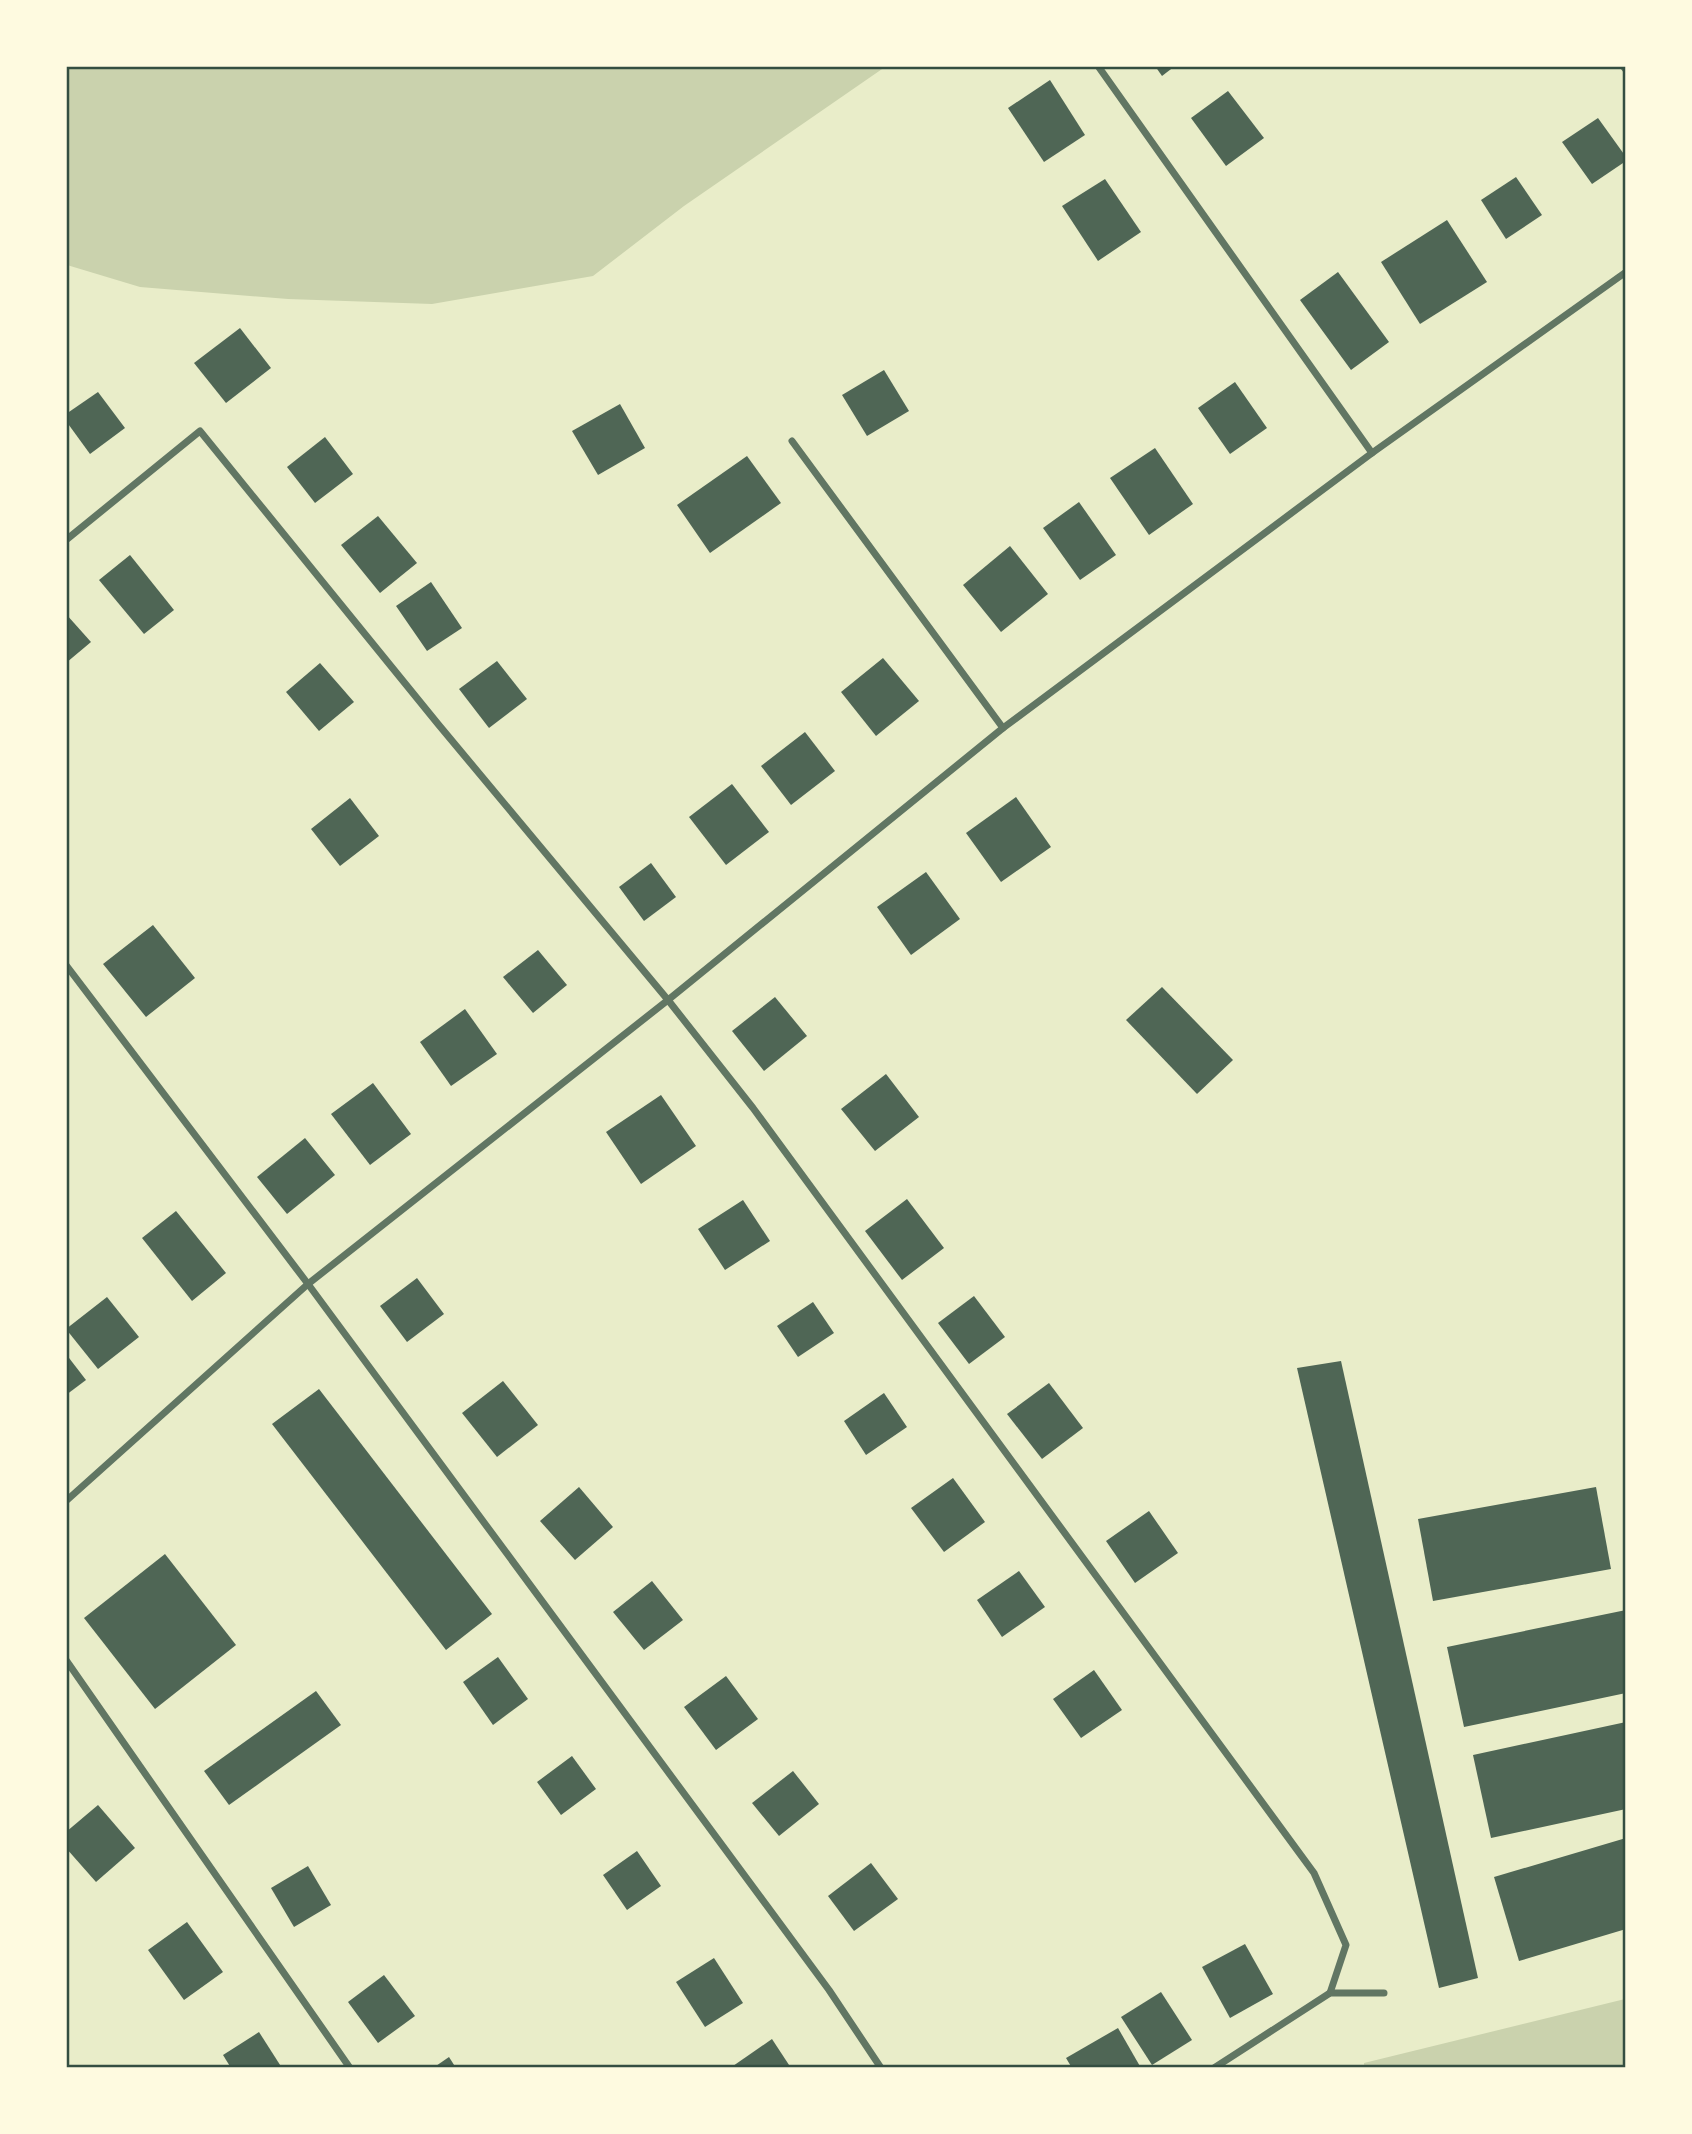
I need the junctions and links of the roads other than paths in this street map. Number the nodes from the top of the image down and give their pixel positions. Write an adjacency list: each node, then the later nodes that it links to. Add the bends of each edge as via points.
1 (1098, 66): 4 (street)
2 (1626, 272): 4 (street)
3 (792, 441): 6 (street)
4 (1372, 453): 6 (street)
5 (66, 540): 8 (street, via 200,431)
6 (1003, 728): 8 (street)
7 (66, 965): 9 (street)
8 (668, 1000): 9 (street); 12 (street, via 753,1108 1314,1873 1346,1945)
9 (309, 1283): 10 (street); 15 (street)
10 (66, 1501)
11 (66, 1660): 14 (street)
12 (1329, 1993): 13 (street); 16 (street)
13 (1384, 1993)
14 (350, 2067)
15 (881, 2067)
16 (1214, 2067)

